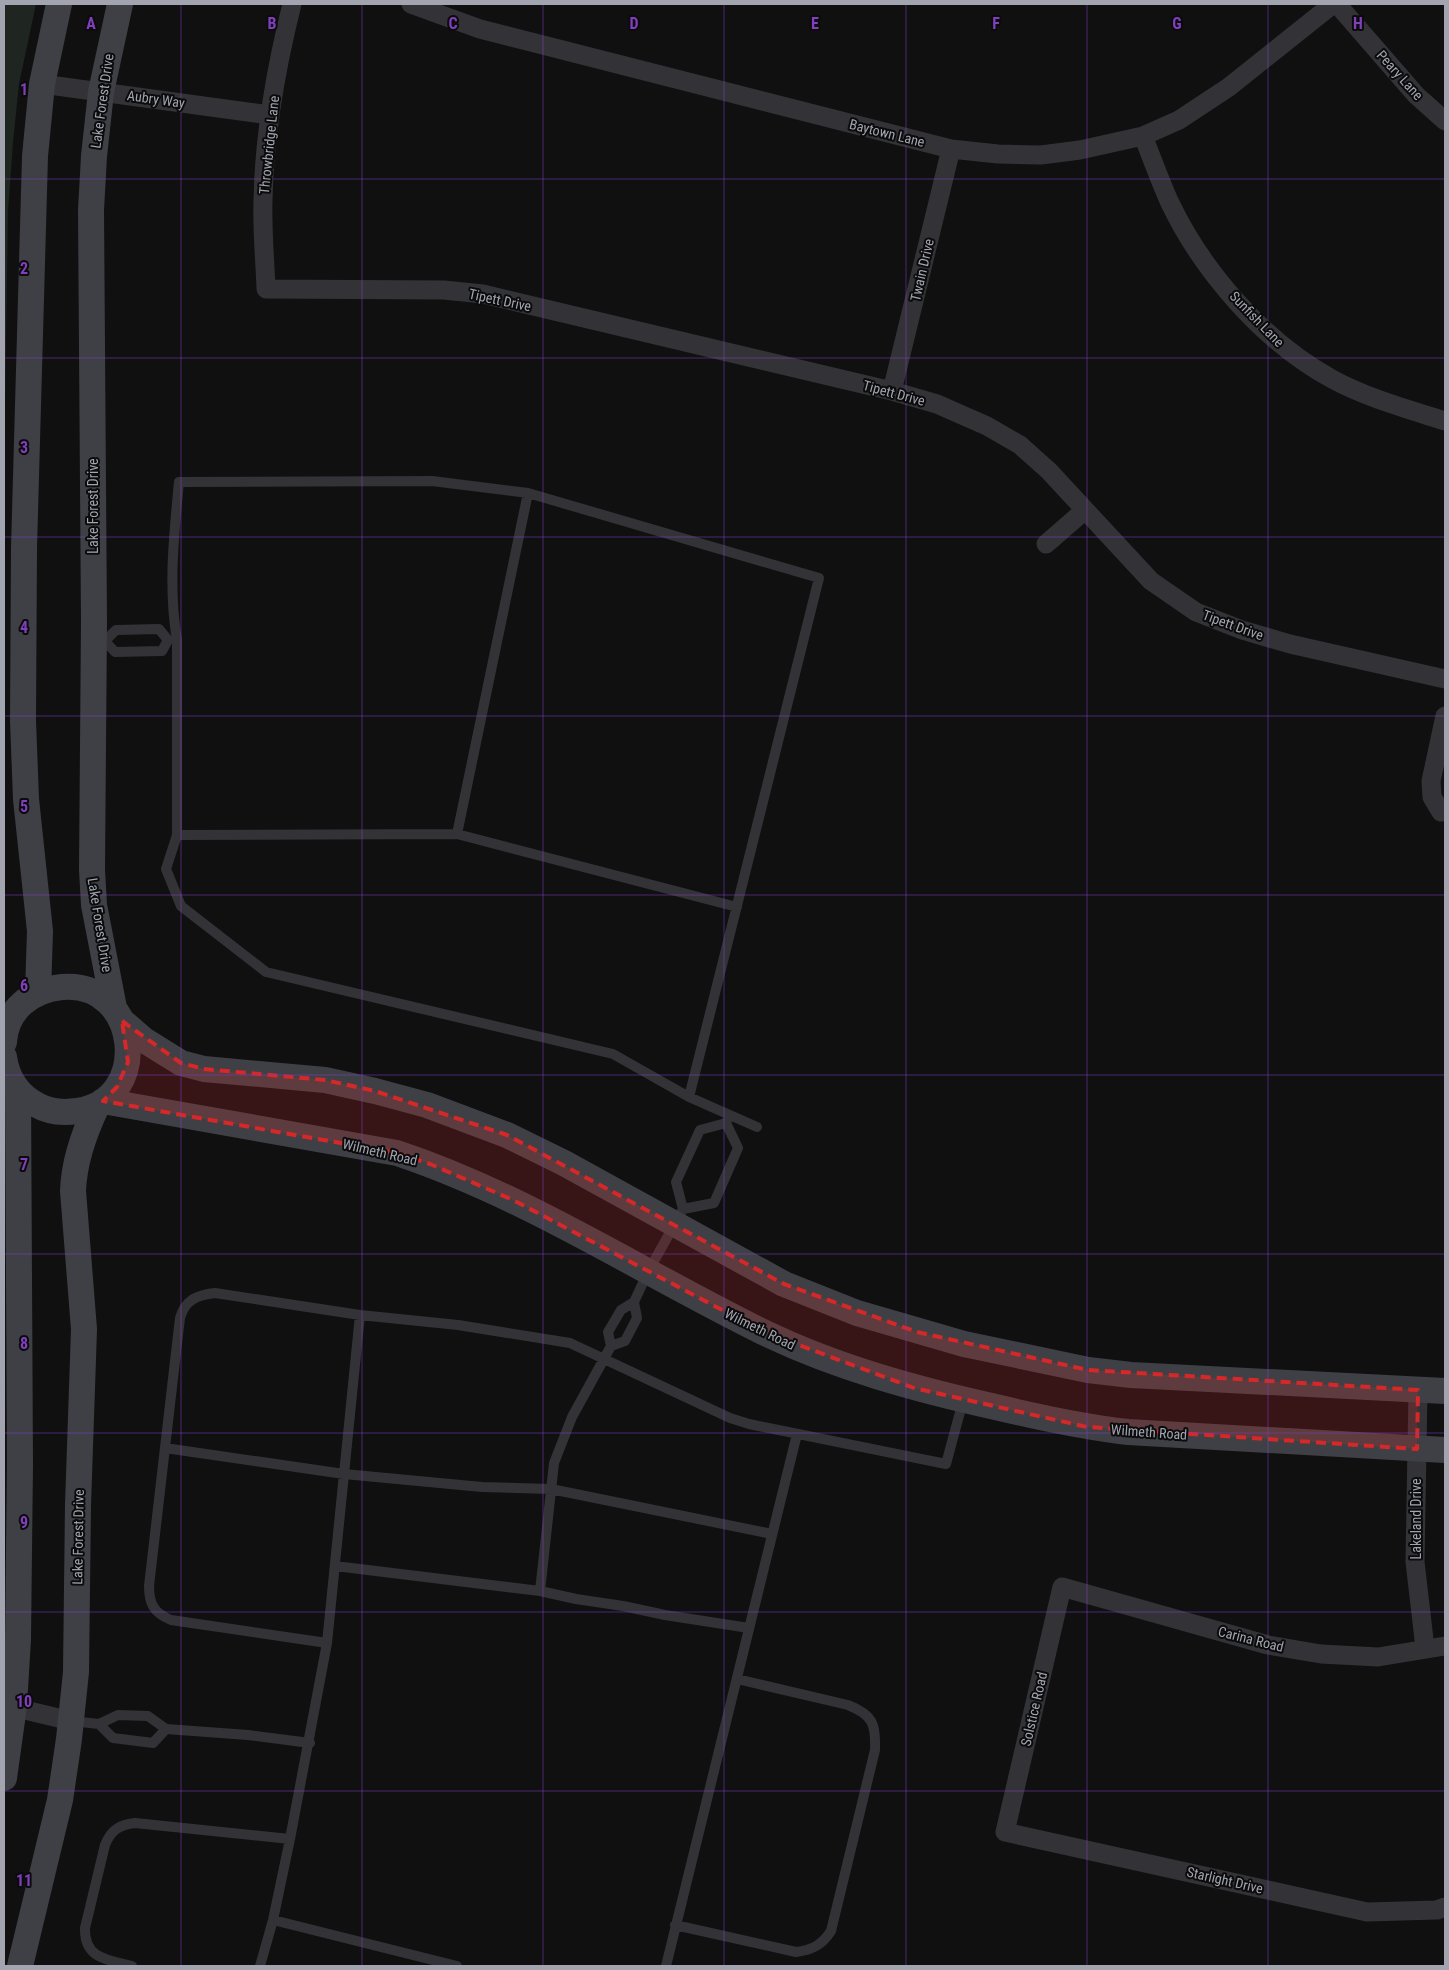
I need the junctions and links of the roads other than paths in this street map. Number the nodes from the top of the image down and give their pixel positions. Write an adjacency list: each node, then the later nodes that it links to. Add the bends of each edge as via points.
1 (59, 4): 7 (main road)
2 (120, 4): 8 (main road, Lake Forest Drive)
3 (292, 4): 9 (street, Throwbridge Lane)
4 (411, 4): 12 (street, Baytown Lane, via 480,29)
5 (1333, 4): 11 (street, Baytown Lane, via 1228,87 1179,120)
6 (1337, 4): 10 (street, Peary Lane, via 1416,95)
7 (42, 84): 8 (street, Aubry Way); 27 (main road, via 33,196 23,721 26,799 40,931)
8 (101, 92): 9 (street, Aubry Way); 20 (main road, Lake Forest Drive, via 91,219)
9 (270, 114): 13 (street, Throwbridge Lane, via 263,201)
10 (1445, 121)
11 (1143, 136): 12 (street, Baytown Lane, via 1041,155); 15 (street, Sunfish Lane, via 1171,204 1207,265 1252,317 1291,354 1342,384 1387,403)
12 (951, 149): 14 (street, Twain Drive)
13 (266, 289): 14 (street, Tipett Drive, via 444,290 482,294)
14 (892, 391): 17 (street, Tipett Drive, via 937,404 1020,445)
15 (1445, 420)
16 (528, 493): 19 (lane, via 432,481 179,482 171,570); 24 (lane); 26 (lane, via 819,578)
17 (1085, 510): 18 (street); 21 (street, Tipett Drive, via 1151,581 1196,612 1290,644)
18 (1046, 544)
19 (173, 640): 20 (lane, via 159,629 116,630); 20 (lane, via 162,651 115,652); 25 (lane)
20 (99, 641): 28 (main road, Lake Forest Drive, via 92,870 94,905)
21 (1445, 679)
22 (1445, 716): 23 (street, via 1431,781 1432,797)
23 (1441, 812)
24 (457, 834): 25 (lane); 26 (lane)
25 (177, 835): 31 (lane, via 166,868 181,906 266,972 613,1054)
26 (737, 907): 31 (lane)
27 (23, 995): 28 (main road, via 64,987 78,988 91,992); 29 (main road, via 8,1025)
28 (118, 1014): 32 (main road, Lake Forest Drive, via 129,1048 128,1062 116,1088); 35 (main road, via 144,1040 181,1063 204,1069 325,1080 427,1105 507,1135)
29 (4, 1042)
30 (9, 1075): 32 (main road, via 28,1100 54,1112 87,1110); 59 (main road, via 15,1268 18,1630)
31 (689, 1097): 33 (lane)
32 (100, 1104): 36 (main road, Wilmeth Road, via 397,1153 506,1197); 60 (main road, Lake Forest Drive, via 86,1130 74,1171 73,1191 84,1329 78,1505 78,1637)
33 (728, 1118): 34 (lane); 35 (lane, via 700,1130 676,1182); 35 (lane, via 738,1148 714,1203)
34 (757, 1127)
35 (679, 1216): 36 (lane); 41 (main road, via 784,1284 857,1313 964,1344 1097,1371)
36 (648, 1272): 37 (lane); 43 (main road, Wilmeth Road, via 814,1354 914,1388)
37 (634, 1302): 39 (lane, via 621,1310 608,1332); 39 (lane, via 637,1318 625,1341)
38 (360, 1315): 40 (lane, via 458,1324 570,1342); 45 (lane, via 215,1293 190,1299 180,1318); 48 (lane)
39 (611, 1346): 40 (lane)
40 (605, 1359): 44 (lane, via 730,1418); 49 (lane, via 561,1443 554,1464)
41 (1418, 1390): 42 (main road); 46 (street, Lakeland Drive)
42 (1445, 1391)
43 (963, 1400): 44 (lane, via 946,1464); 46 (main road, Wilmeth Road, via 1087,1428)
44 (797, 1434): 50 (lane)
45 (165, 1448): 48 (lane); 55 (lane, via 149,1586 153,1608 171,1620)
46 (1417, 1449): 47 (main road, Wilmeth Road); 57 (street, Lakeland Drive, via 1415,1562)
47 (1445, 1450)
48 (344, 1474): 49 (lane, via 482,1487); 51 (lane)
49 (552, 1489): 50 (lane); 53 (lane)
50 (772, 1534): 54 (lane)
51 (335, 1566): 53 (lane); 55 (lane)
52 (1062, 1586): 57 (street, Carina Road, via 1268,1645 1320,1654 1378,1657); 65 (street, Solstice Road)
53 (540, 1590): 54 (lane)
54 (749, 1628): 58 (lane)
55 (327, 1643): 63 (lane)
56 (1445, 1646): 57 (street, Carina Road)
57 (1426, 1648)
58 (737, 1678): 69 (lane); 69 (lane, via 848,1705 862,1710 872,1720 876,1734 875,1750 831,1931 815,1948 796,1952)
59 (9, 1706): 60 (street); 64 (main road)
60 (71, 1721): 61 (lane); 70 (main road, Lake Forest Drive, via 60,1800)
61 (99, 1724): 62 (lane, via 118,1715 148,1716); 62 (lane, via 113,1738 153,1743)
62 (166, 1729): 63 (lane)
63 (310, 1743): 66 (lane)
64 (4, 1778)
65 (1005, 1832): 67 (street, Starlight Drive, via 1366,1912)
66 (290, 1839): 68 (lane); 71 (lane, via 135,1823 115,1829 105,1845 85,1939 96,1955)
67 (1445, 1907)
68 (273, 1920): 72 (lane); 73 (lane)
69 (675, 1925): 74 (lane)
70 (20, 1966)
71 (132, 1966)
72 (260, 1966)
73 (457, 1966)
74 (666, 1966)

